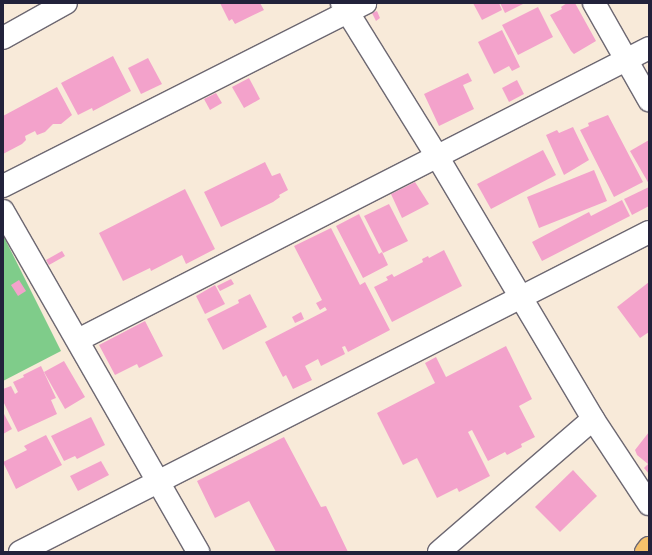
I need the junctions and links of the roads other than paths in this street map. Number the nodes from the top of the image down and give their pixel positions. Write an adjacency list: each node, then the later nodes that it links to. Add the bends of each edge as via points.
1 (66, 3): 4 (street)
2 (594, 3): 6 (street)
3 (352, 6): 8 (street); 9 (street)
4 (3, 38)
5 (649, 48): 6 (street)
6 (626, 60): 7 (street); 8 (street)
7 (649, 100)
8 (437, 156): 12 (street); 13 (street)
9 (3, 186)
10 (3, 211): 13 (street)
11 (649, 232): 12 (street)
12 (520, 296): 14 (street); 15 (street)
13 (78, 340): 15 (street)
14 (593, 419): 16 (street); 20 (street)
15 (158, 482): 18 (street); 19 (street)
16 (649, 504)
17 (649, 548): 21 (main road)
18 (20, 552)
19 (198, 552)
20 (439, 552)
21 (646, 552)

